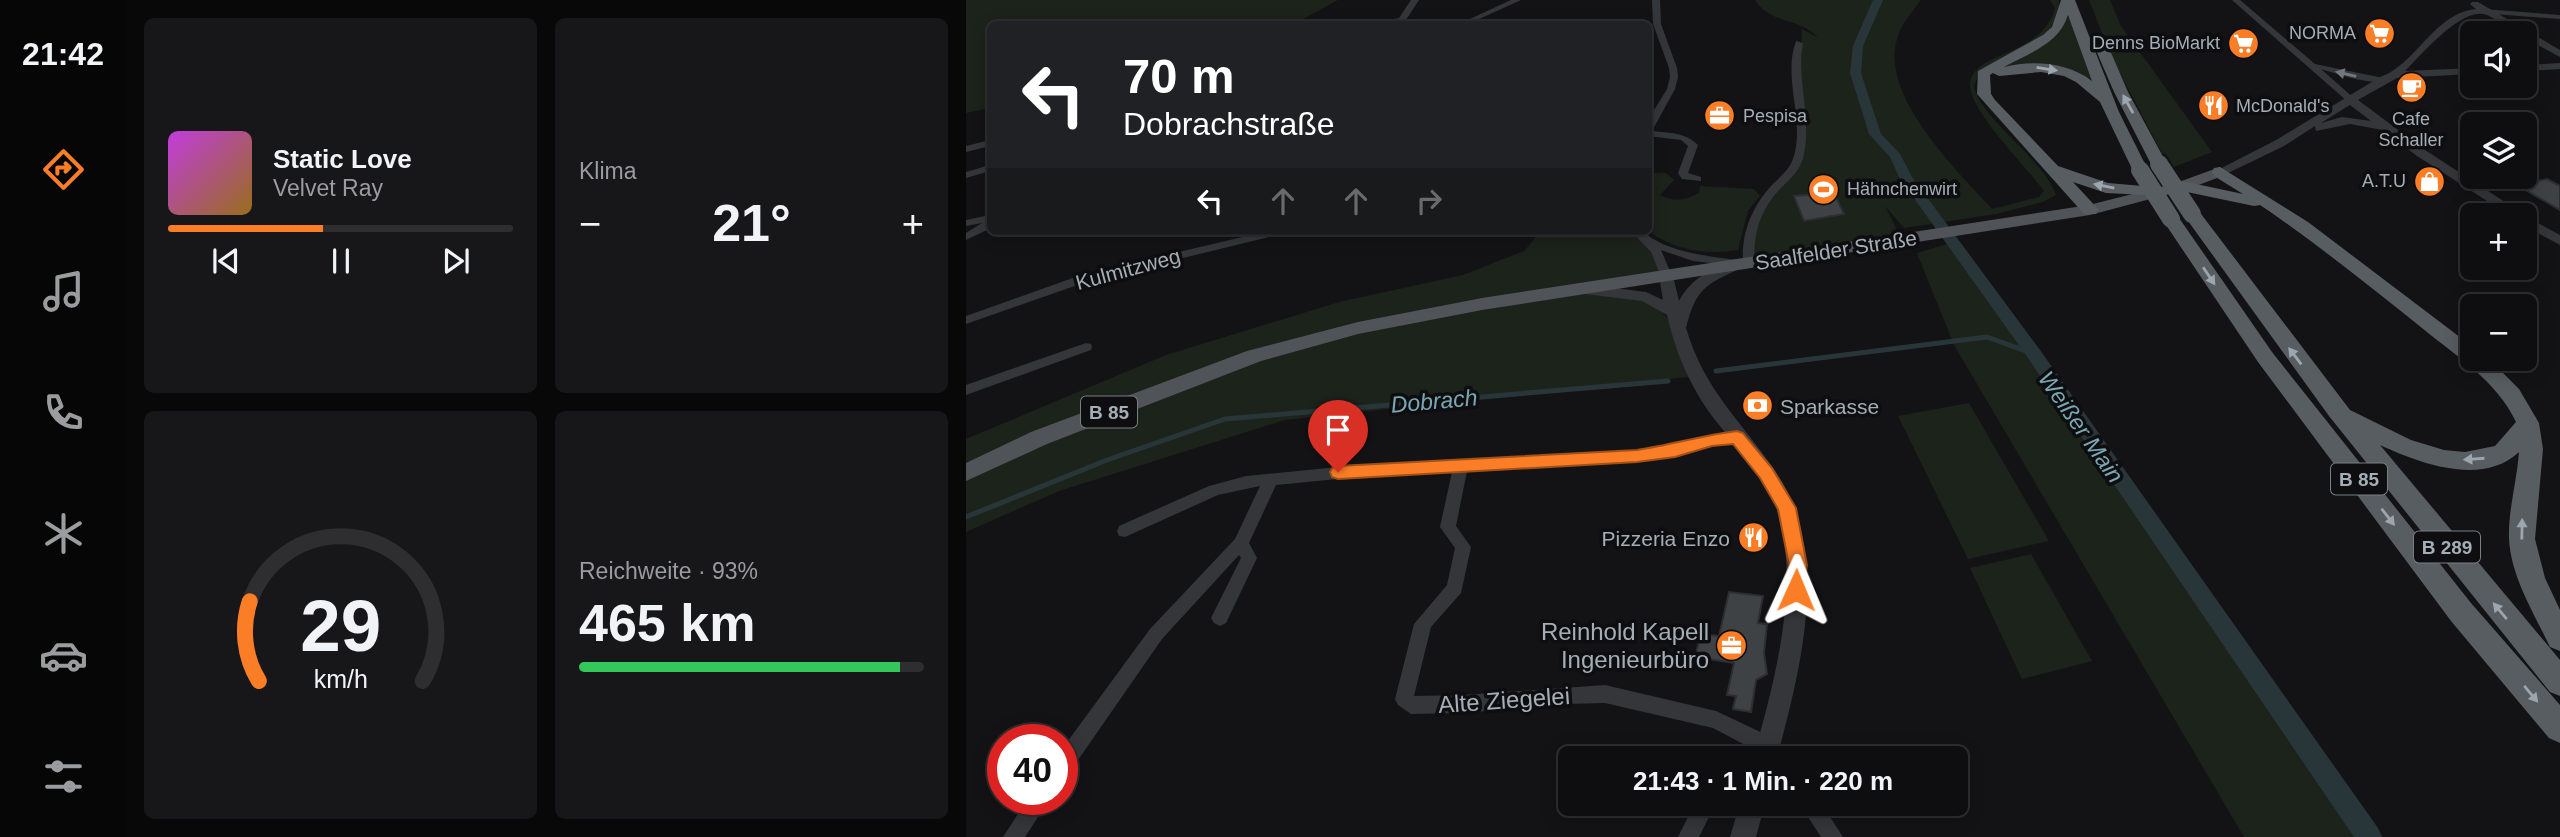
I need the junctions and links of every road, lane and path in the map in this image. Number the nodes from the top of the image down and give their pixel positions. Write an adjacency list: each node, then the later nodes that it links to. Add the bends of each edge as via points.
1 (1415, 0): 12 (street)
2 (1517, 0): 7 (street)
3 (1656, 0): 26 (street, via 1657,24 1674,77)
4 (2068, 0): 23 (highway, via 2058,28 2048,38 1991,68); 25 (highway)
5 (2236, 0): 18 (street)
6 (2472, 0): 8 (street)
7 (1508, 6): 9 (street); 13 (street)
8 (2483, 11): 10 (street); 14 (street); 22 (street, via 2463,13)
9 (1503, 15)
10 (2560, 17)
11 (2092, 20): 42 (highway, B 289, one-way to 11, bridge, via 2121,92)
12 (1404, 21)
13 (1470, 21)
14 (2501, 21)
15 (2537, 41): 17 (street)
16 (1799, 43): 52 (street, via 1794,60 1799,156 1759,210)
17 (2560, 54)
18 (2310, 64): 22 (street, one-way to 18, via 2344,74); 24 (street)
19 (2560, 66): 20 (street)
20 (2537, 67)
21 (2460, 72): 22 (street)
22 (2390, 77): 24 (street, Saalfelder Straße)
23 (1982, 81): 25 (highway, one-way to 25, via 2010,69 2052,69 2084,80); 32 (highway, via 1990,103)
24 (2351, 100): 27 (street); 29 (street, Saalfelder Straße)
25 (2111, 112): 42 (highway, B 85, bridge, via 2140,170)
26 (1652, 124)
27 (2386, 129): 29 (street, via 2346,119); 39 (street)
28 (1652, 132): 36 (street, via 1684,138 1693,145 1683,173)
29 (2293, 135): 34 (street, Saalfelder Straße)
30 (987, 144): 31 (street)
31 (966, 149)
32 (2051, 168): 38 (highway, one-way to 32, via 2106,188); 41 (highway)
33 (987, 169): 35 (street)
34 (2220, 173): 37 (main road, Saalfelder Straße / B 85); 40 (highway)
35 (966, 175)
36 (1697, 179)
37 (2182, 186): 38 (main road, Saalfelder Straße / B 85); 40 (highway)
38 (2160, 192): 41 (main road, Saalfelder Straße / B 85)
39 (2500, 203)
40 (2277, 209): 60 (highway, via 2480,364 2506,388)
41 (2090, 210): 52 (main road, Saalfelder Straße / B 85)
42 (2182, 217): 59 (highway, B 289, one-way to 42); 70 (highway, B 85, one-way to 70, via 2282,379 2461,612)
43 (987, 220): 44 (street)
44 (966, 223)
45 (987, 224): 49 (street)
46 (2537, 227): 50 (street)
47 (1255, 235): 55 (street, Kulmitzweg, via 1085,278)
48 (1642, 235): 51 (street)
49 (966, 237)
50 (2560, 241)
51 (1650, 242): 52 (street, via 1693,258); 53 (street)
52 (1742, 264): 53 (main road, Saalfelder Straße / B 85); 56 (street, via 1705,278 1691,289)
53 (1666, 276): 54 (main road, Saalfelder Straße / B 85); 56 (street)
54 (1585, 289): 56 (street, via 1646,297); 63 (main road, Saalfelder Straße / B 85, via 1482,304 1301,342 1038,438)
55 (966, 320)
56 (1675, 320): 61 (street, via 1704,391)
57 (1086, 347): 58 (street)
58 (966, 390)
59 (2337, 411): 60 (highway, one-way to 59, via 2506,450 2470,461 2400,445); 69 (highway, B 289, one-way to 59)
60 (2528, 423): 68 (highway, one-way to 60, via 2535,587 2522,542 2530,461)
61 (1737, 437): 62 (street, via 1637,456); 73 (street, via 1787,508 1798,565)
62 (1461, 465): 64 (street); 72 (street, Alte Ziegelei, via 1448,527 1463,547 1455,588 1423,624 1404,699 1411,705 1463,704 1605,694 1717,720)
63 (966, 473)
64 (1271, 479): 65 (street, via 1214,490); 66 (street)
65 (1125, 531)
66 (1241, 543): 67 (street, via 1249,558); 71 (street, via 1156,634)
67 (1220, 618)
68 (2560, 638)
69 (2560, 682)
70 (2560, 728)
71 (1078, 744)
72 (1758, 746)
73 (1772, 746)
74 (1028, 815): 78 (street)
75 (1699, 816): 79 (street)
76 (1749, 816): 80 (street)
77 (1818, 816): 81 (street)
78 (1013, 837)
79 (1688, 837)
80 (1743, 837)
81 (1833, 837)

